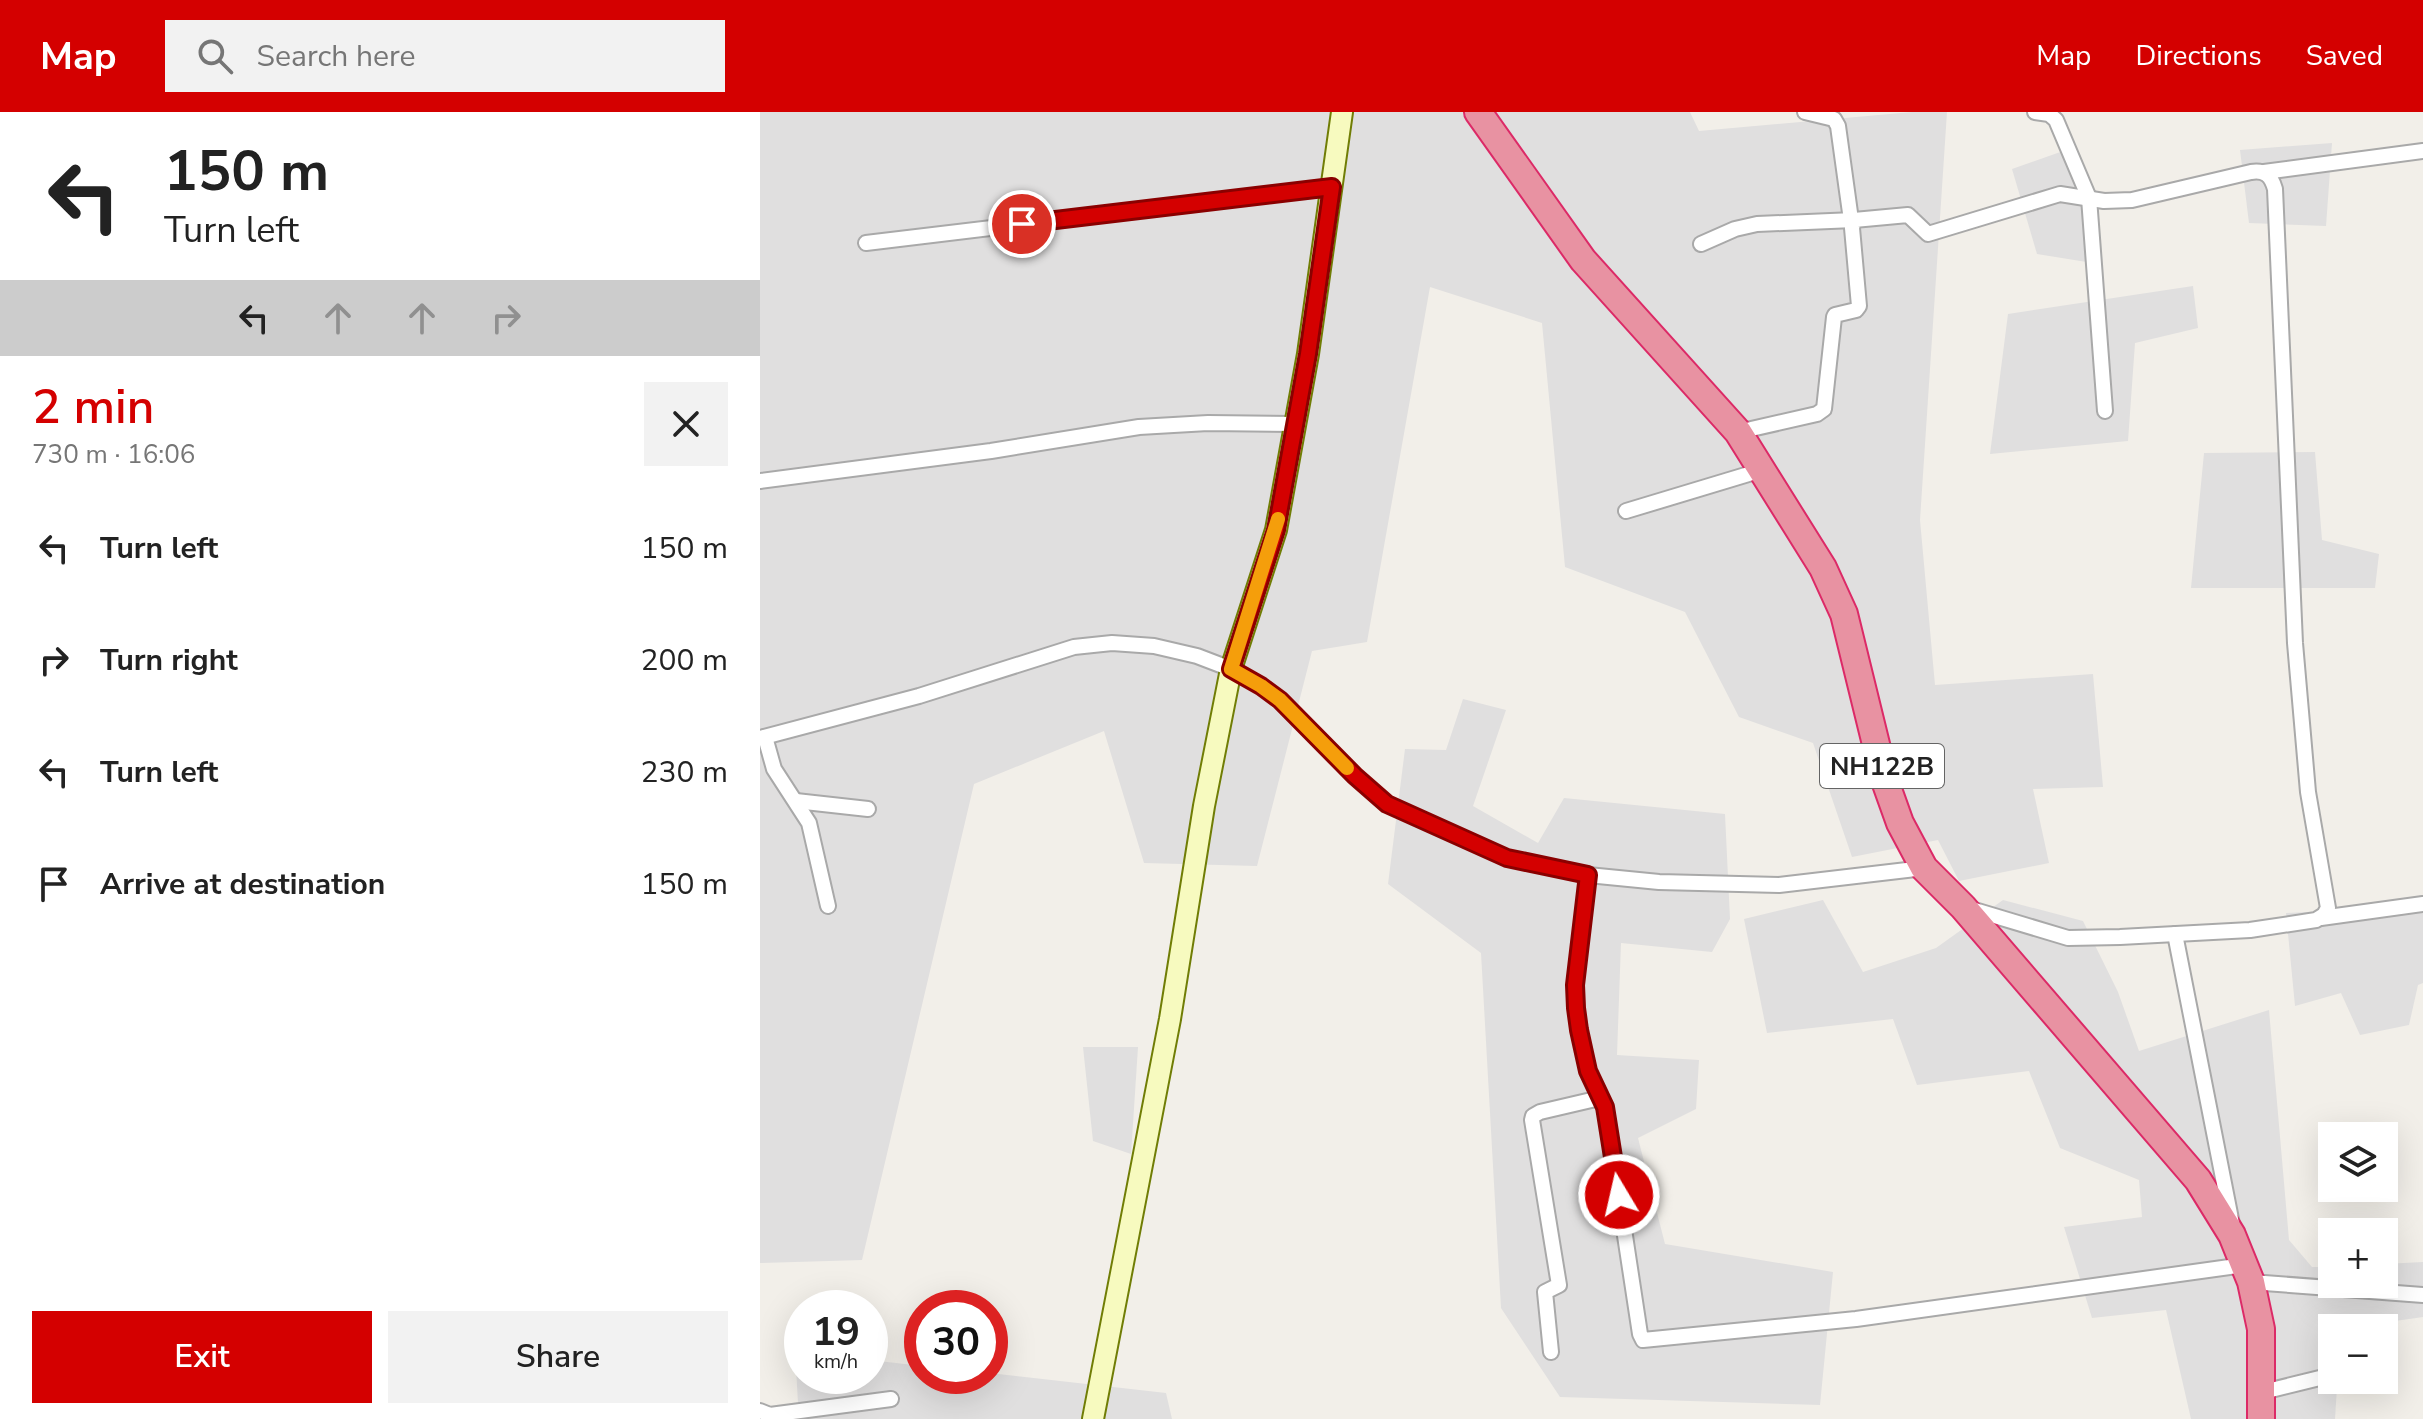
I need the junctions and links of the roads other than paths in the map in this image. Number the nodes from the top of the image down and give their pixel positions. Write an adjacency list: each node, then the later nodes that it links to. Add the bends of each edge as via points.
1 (1342, 112): 7 (street)
2 (1478, 112): 14 (highway, NH122B, via 1583,260)
3 (1805, 112): 9 (street, via 1834,119 1838,126)
4 (2035, 112): 8 (street, via 2056,120)
5 (2423, 151): 6 (street)
6 (2264, 172): 8 (street, via 2132,200); 27 (street, via 2275,189 2295,643 2308,792 2328,908)
7 (1332, 187): 10 (street); 13 (street)
8 (2089, 198): 9 (street, via 2060,194 1928,234 1908,215); 12 (street)
9 (1852, 220): 11 (street, via 1757,224); 14 (street, via 1859,306 1834,317 1824,409)
10 (866, 243)
11 (1701, 244)
12 (2105, 411)
13 (1295, 424): 16 (street, via 1139,427); 18 (street, via 1276,530)
14 (1738, 432): 15 (highway, NH122B)
15 (1762, 470): 17 (street); 22 (highway, NH122B, via 1823,568 1844,614 1885,781)
16 (760, 481)
17 (1626, 511)
18 (1231, 669): 19 (street, via 1154,646 1074,647); 23 (street, via 1280,700 1387,804 1507,858); 37 (street)
19 (762, 738): 20 (street, via 774,769)
20 (796, 801): 21 (street); 25 (street, via 809,823)
21 (868, 809)
22 (1924, 868): 23 (street, via 1779,885); 26 (highway, NH122B)
23 (1588, 875): 29 (street, via 1575,985 1588,1071)
24 (2423, 904): 27 (street)
25 (828, 906)
26 (1963, 907): 28 (street, via 2068,938); 30 (highway, NH122B, via 2198,1180)
27 (2321, 918): 28 (street, via 2250,930)
28 (2175, 934): 30 (street)
29 (1600, 1098): 30 (street, via 1643,1340 1856,1319); 32 (street, via 1540,1112 1532,1120 1559,1285 1545,1292)
30 (2244, 1263): 31 (street); 34 (highway, NH122B, via 2261,1329)
31 (2423, 1295)
32 (1551, 1352)
33 (2318, 1378): 34 (street)
34 (2263, 1392): 38 (highway, NH122B)
35 (891, 1399): 36 (street, via 770,1415)
36 (760, 1411)
37 (1093, 1419)
38 (2261, 1419)

